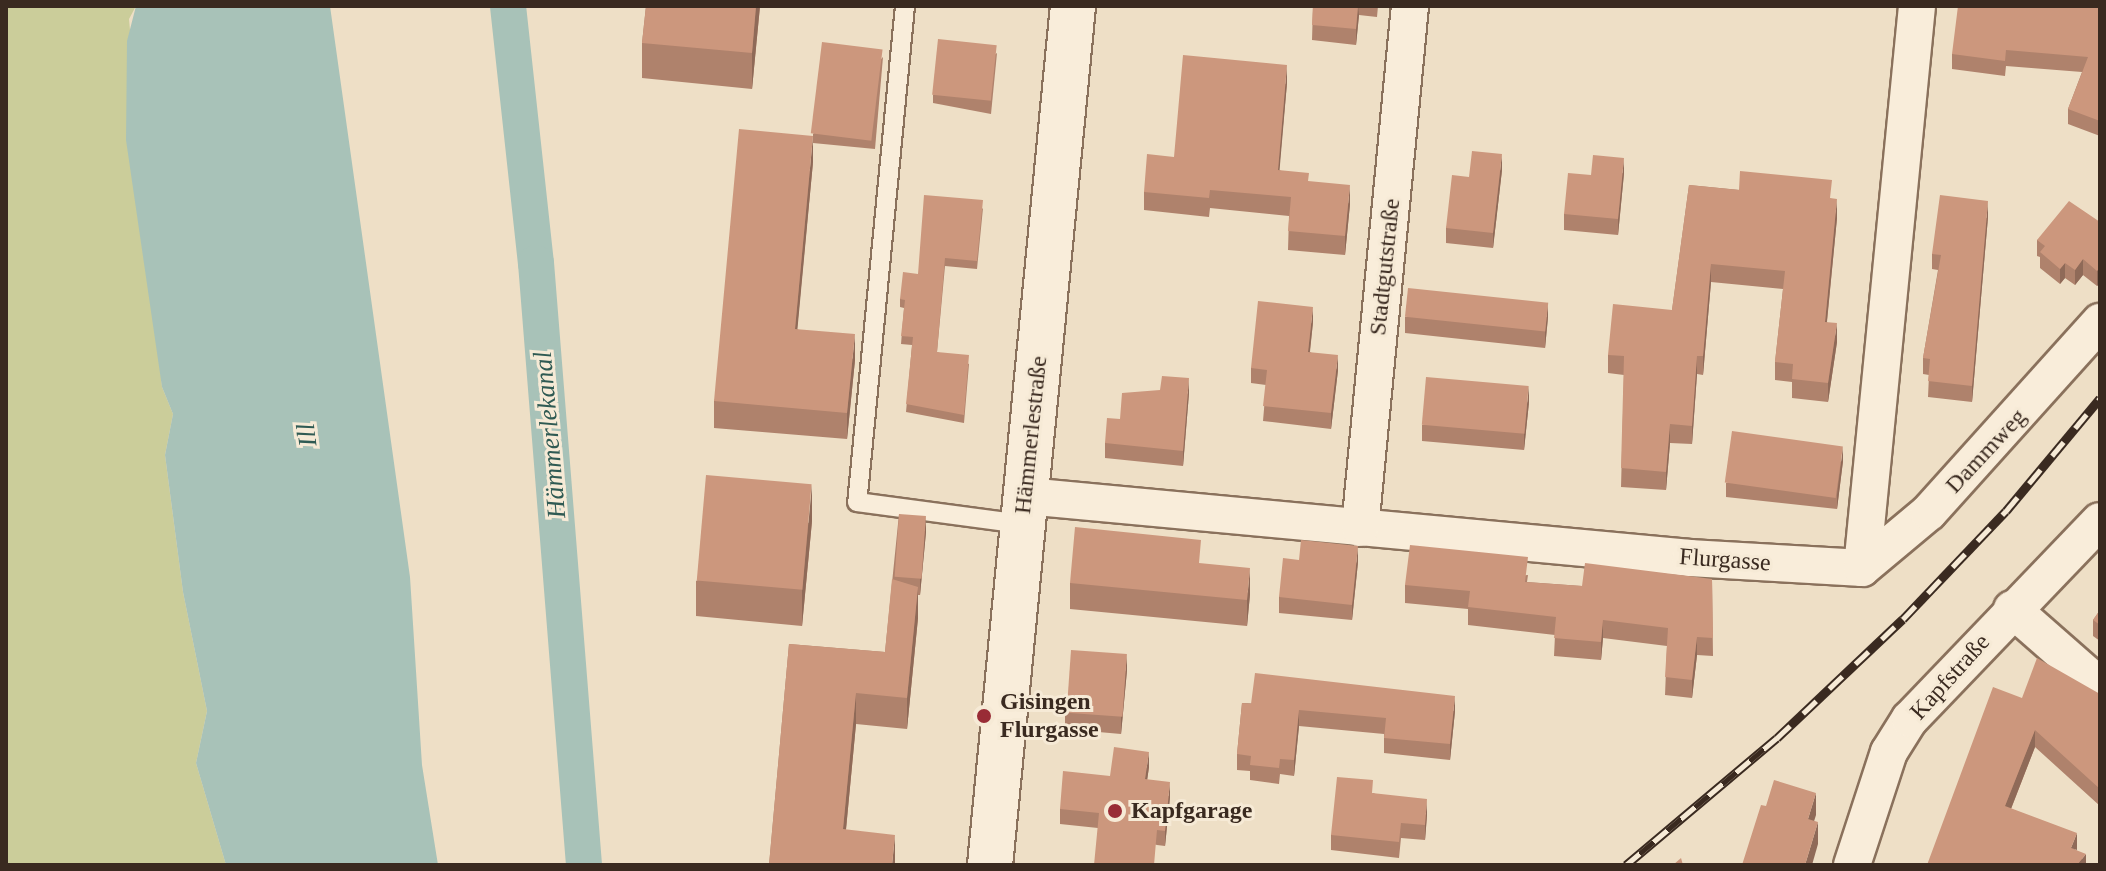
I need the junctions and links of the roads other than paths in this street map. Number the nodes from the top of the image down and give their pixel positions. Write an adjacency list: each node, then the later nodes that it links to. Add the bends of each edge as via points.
1 (905, 6): 6 (lane, via 857,502)
2 (1073, 6): 6 (street, Hämmerlestraße)
3 (1410, 6): 8 (street, Stadtgutstraße)
4 (1917, 6): 9 (street)
5 (2100, 322): 9 (street, Dammweg, via 1929,512)
6 (1024, 510): 8 (street, Flurgasse); 12 (street, Hämmerlestraße)
7 (2100, 521): 10 (street, Kapfstraße)
8 (1360, 528): 9 (street, Flurgasse)
9 (1862, 568)
10 (2012, 609): 11 (street); 13 (street, Kapfstraße, via 1910,719 1889,752)
11 (2100, 686)
12 (990, 865)
13 (1852, 865)

